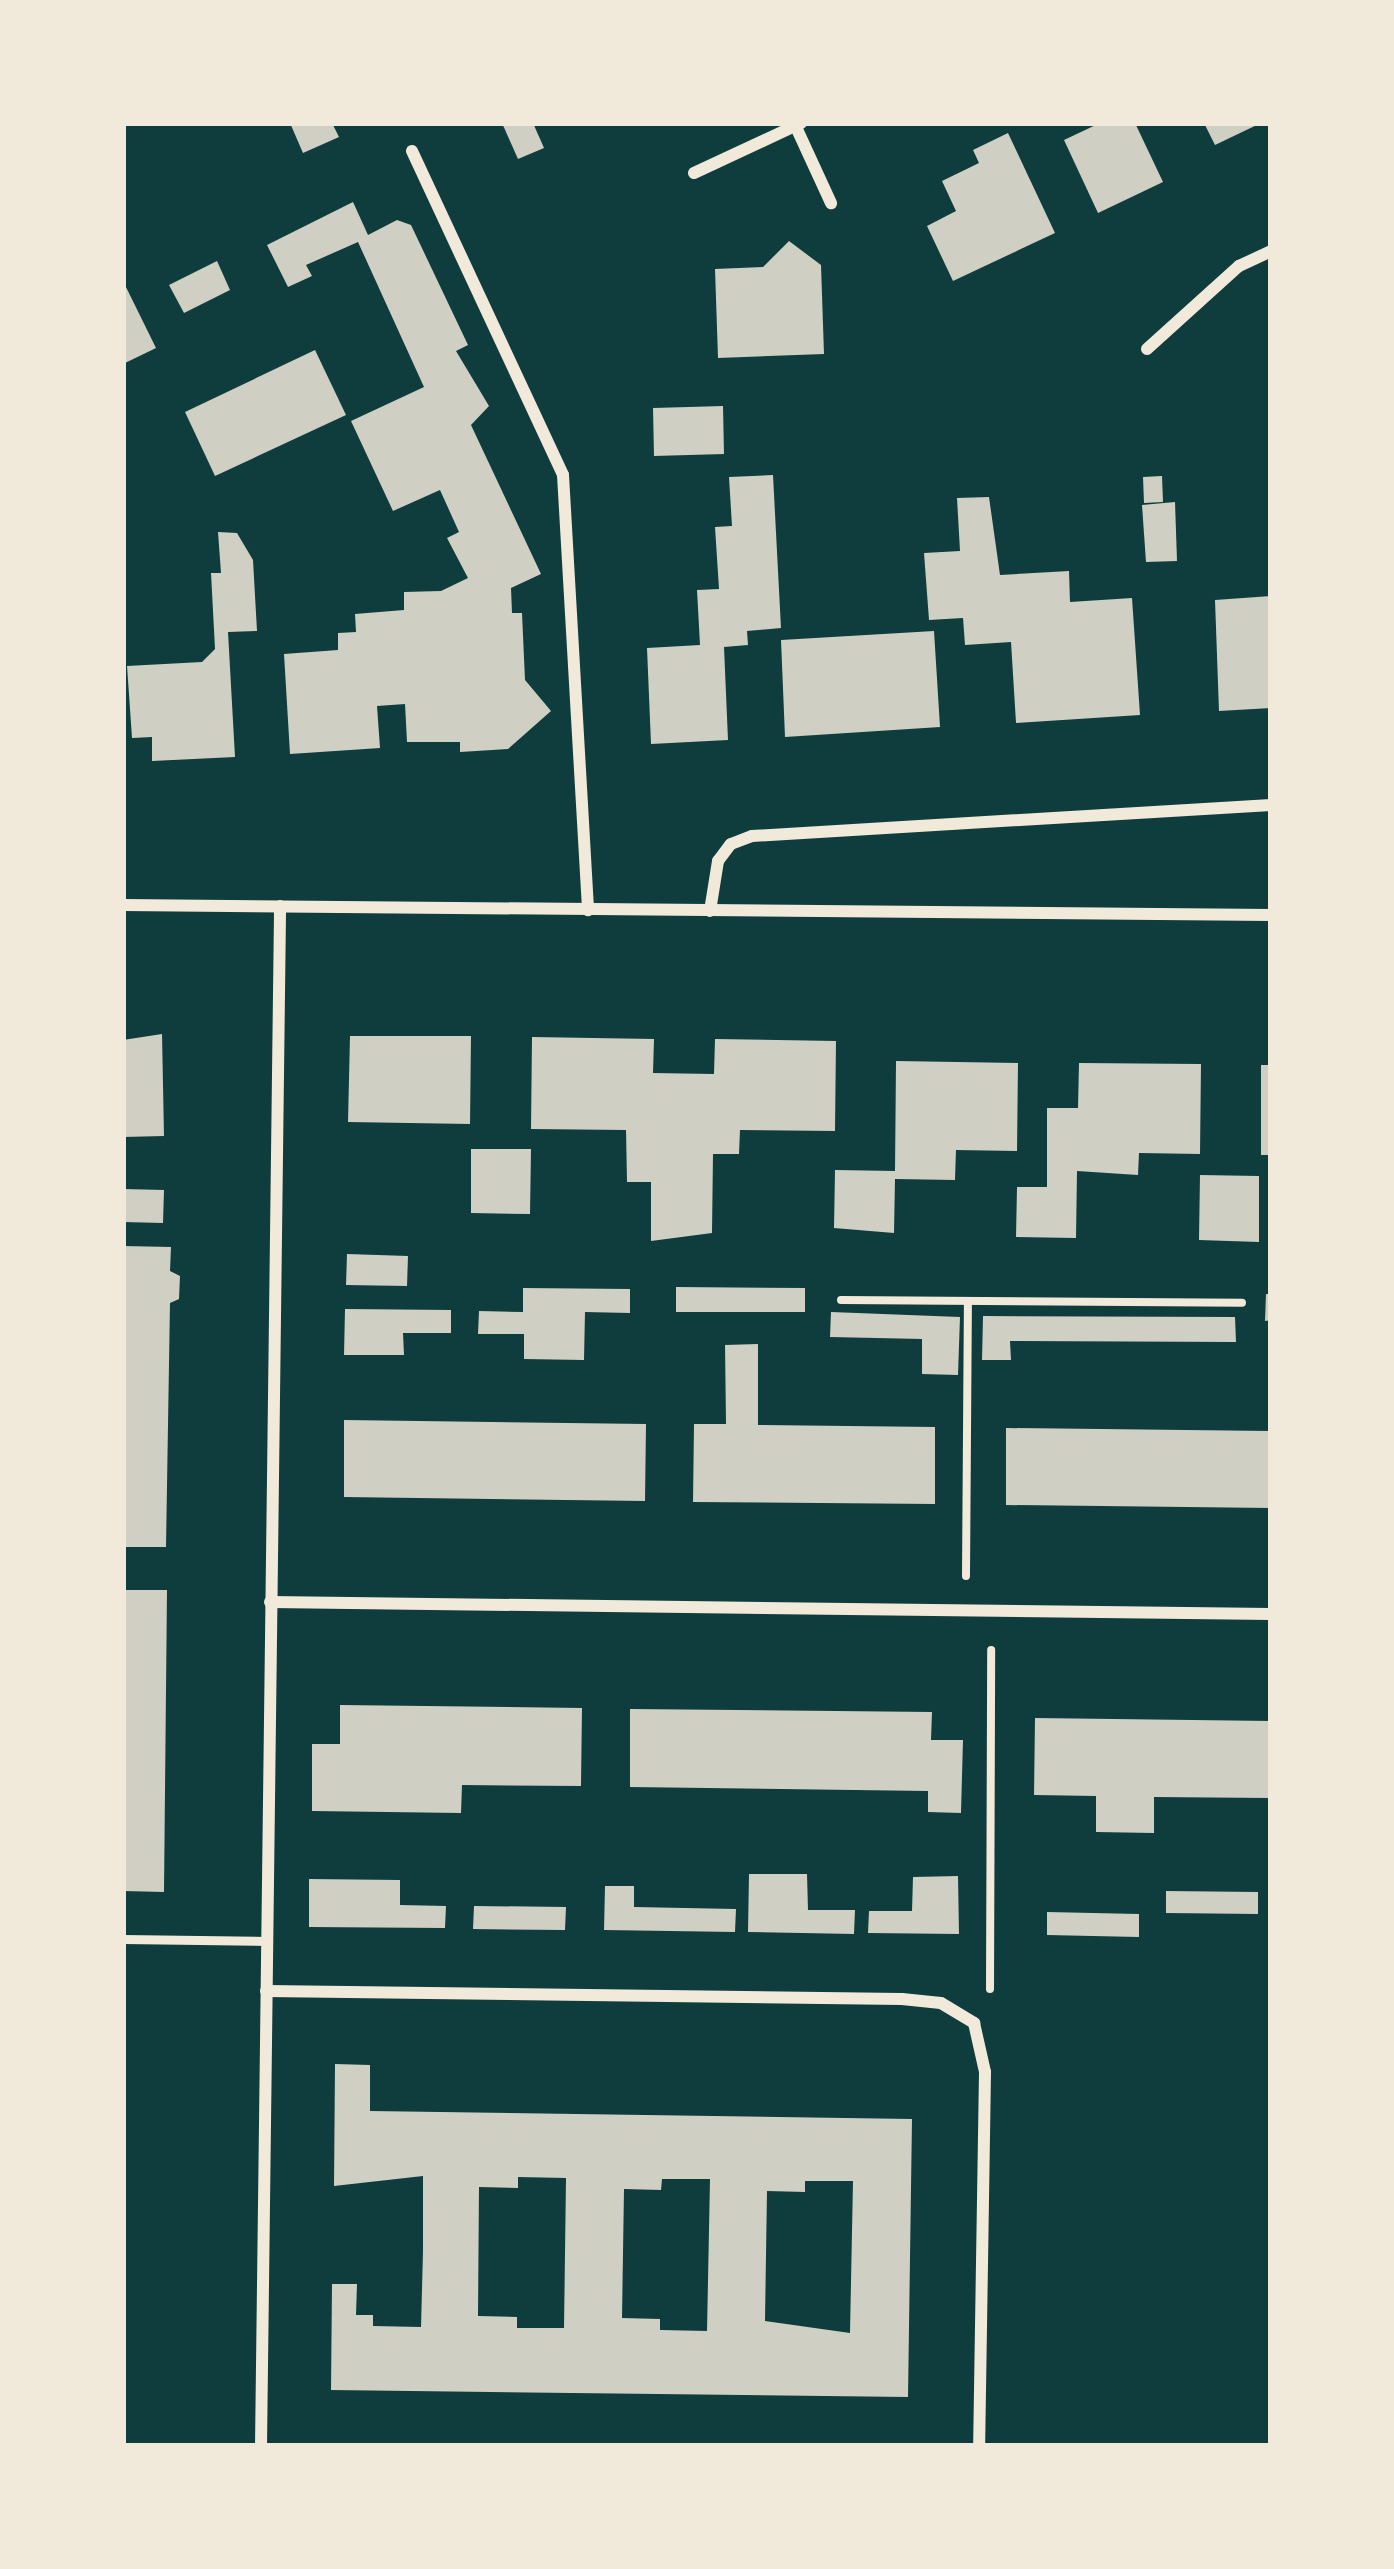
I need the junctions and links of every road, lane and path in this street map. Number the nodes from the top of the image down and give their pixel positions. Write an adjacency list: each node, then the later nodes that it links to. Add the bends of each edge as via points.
1 (798, 125): 3 (street); 4 (street)
2 (412, 151): 10 (street, via 563,475)
3 (694, 173)
4 (831, 203)
5 (1271, 250): 6 (street, via 1239,266)
6 (1147, 349)
7 (1271, 805): 11 (street, via 752,836 718,861)
8 (123, 904): 9 (street)
9 (280, 906): 10 (street); 16 (street)
10 (589, 910): 11 (street)
11 (710, 911): 12 (street)
12 (1271, 915)
13 (841, 1300): 14 (path)
14 (968, 1301): 15 (path); 17 (path)
15 (1242, 1304)
16 (270, 1602): 17 (street); 21 (street)
17 (966, 1610): 18 (street)
18 (992, 1610): 19 (street); 23 (path, via 990,1994)
19 (1271, 1613)
20 (123, 1939): 21 (lane)
21 (266, 1941): 22 (street)
22 (266, 1991): 23 (street, via 902,1999 941,2002); 24 (street)
23 (974, 2023): 25 (street, via 985,2072)
24 (261, 2446)
25 (979, 2446)

